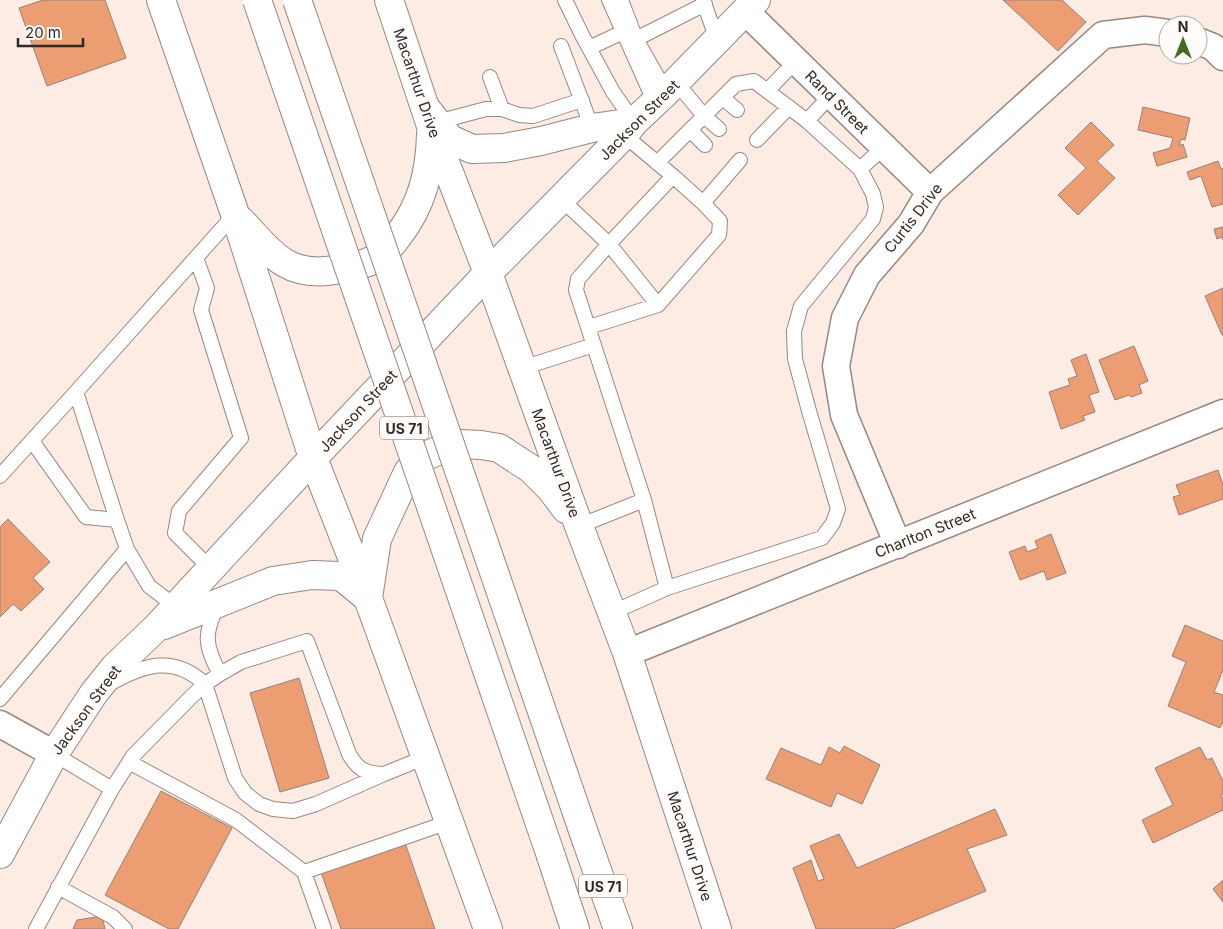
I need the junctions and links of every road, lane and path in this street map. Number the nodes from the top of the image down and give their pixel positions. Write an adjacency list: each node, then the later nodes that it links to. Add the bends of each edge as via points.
1 (161, 0): 46 (main road)
2 (257, 0): 90 (main road, US 71, bridge)
3 (297, 0): 91 (main road, US 71, bridge)
4 (389, 0): 29 (main road, Macarthur Drive)
5 (565, 0): 16 (lane)
6 (609, 0): 10 (lane)
7 (621, 0): 12 (lane)
8 (704, 2): 12 (lane); 13 (lane)
9 (751, 6): 13 (main road, Jackson Street); 18 (street, Rand Street)
10 (623, 32): 16 (lane); 21 (lane)
11 (1158, 32): 43 (street, Curtis Drive, via 1103,35)
12 (636, 39): 21 (lane)
13 (717, 40): 21 (main road, Jackson Street)
14 (1208, 45): 17 (street)
15 (561, 46): 24 (lane)
16 (589, 48): 33 (lane)
17 (1223, 57)
18 (796, 61): 20 (lane); 22 (street, Rand Street)
19 (490, 77): 26 (lane)
20 (767, 91): 23 (lane, via 754,81 745,82 736,84); 25 (lane)
21 (665, 93): 28 (lane); 33 (main road, Jackson Street)
22 (831, 95): 30 (lane); 38 (street, Rand Street)
23 (723, 98): 27 (lane); 28 (lane)
24 (582, 100): 31 (lane); 32 (lane)
25 (789, 107): 30 (lane); 36 (lane)
26 (502, 110): 29 (lane, via 486,109); 31 (lane, via 519,114)
27 (736, 110)
28 (704, 116): 34 (lane); 35 (lane)
29 (431, 118): 31 (main road, via 450,139 472,149 504,148); 46 (main road, via 431,155 417,207 389,248 374,260 329,272 307,271 285,263 266,248); 49 (main road, Macarthur Drive)
30 (807, 121): 41 (lane)
31 (537, 128): 32 (main road)
32 (592, 128): 33 (main road)
33 (629, 129): 40 (lane); 44 (main road, Jackson Street)
34 (718, 129)
35 (690, 130): 37 (lane); 40 (lane)
36 (758, 133)
37 (705, 145)
38 (884, 147): 41 (lane); 43 (street, Rand Street)
39 (740, 160): 45 (lane, via 725,168)
40 (657, 163): 42 (lane)
41 (860, 170): 65 (lane, via 873,194 876,207 873,219 801,306 794,331 795,359 838,509 833,523 822,538)
42 (673, 176): 45 (lane); 47 (lane)
43 (930, 192): 62 (street, Curtis Drive, via 911,224 867,275 844,318 836,366 844,415)
44 (561, 199): 47 (lane); 49 (main road, Jackson Street)
45 (703, 203): 50 (lane, via 720,221 719,235)
46 (235, 214): 48 (lane); 57 (main road)
47 (609, 244): 50 (lane); 51 (lane, via 578,279 576,290)
48 (196, 258): 54 (lane); 64 (lane, via 207,288 201,310 241,438 179,511 175,533)
49 (488, 273): 53 (main road, Macarthur Drive); 57 (main road, Jackson Street)
50 (658, 305): 51 (lane)
51 (588, 327): 52 (lane)
52 (594, 345): 53 (lane); 59 (lane)
53 (522, 368): 61 (main road, Macarthur Drive)
54 (76, 392): 56 (lane); 60 (lane)
55 (1223, 413): 62 (street, Charlton Street)
56 (32, 441): 58 (lane); 60 (lane, via 86,517)
57 (313, 458): 64 (main road, Jackson Street); 66 (main road)
58 (0, 476)
59 (644, 500): 61 (lane); 65 (lane)
60 (117, 520): 63 (lane)
61 (579, 526): 66 (main road, via 531,469 498,448 460,444 441,449 420,459 408,472 378,539); 69 (main road, Macarthur Drive)
62 (898, 544): 71 (street, Charlton Street)
63 (127, 548): 68 (lane, via 149,586); 75 (lane)
64 (210, 569): 68 (main road, Jackson Street)
65 (667, 588): 69 (lane)
66 (368, 598): 67 (main road, via 341,576 312,574 273,581); 78 (main road)
67 (218, 603): 70 (main road); 72 (lane, via 209,626 208,649)
68 (176, 607): 70 (main road, Jackson Street)
69 (612, 613): 71 (main road, Macarthur Drive)
70 (158, 627): 74 (main road, Jackson Street, via 115,667)
71 (627, 653): 92 (main road, Macarthur Drive)
72 (220, 674): 73 (lane); 80 (lane, via 241,662 307,641 354,763 370,773)
73 (205, 684): 74 (lane, via 183,669 161,665 140,669); 79 (lane); 80 (lane, via 235,778 245,794 259,804 293,811)
74 (97, 690): 77 (main road, Jackson Street)
75 (0, 699)
76 (0, 724): 77 (street)
77 (54, 754): 81 (lane); 83 (main road, Jackson Street)
78 (426, 757): 80 (lane); 82 (main road)
79 (129, 762): 81 (lane); 84 (lane, via 236,820)
80 (384, 774)
81 (112, 789): 85 (lane)
82 (449, 822): 84 (lane); 89 (main road)
83 (0, 854)
84 (304, 872): 88 (lane)
85 (58, 887): 86 (lane); 87 (lane, via 113,917)
86 (36, 929)
87 (125, 929)
88 (324, 929)
89 (488, 929)
90 (575, 929)
91 (618, 929)
92 (717, 929)

